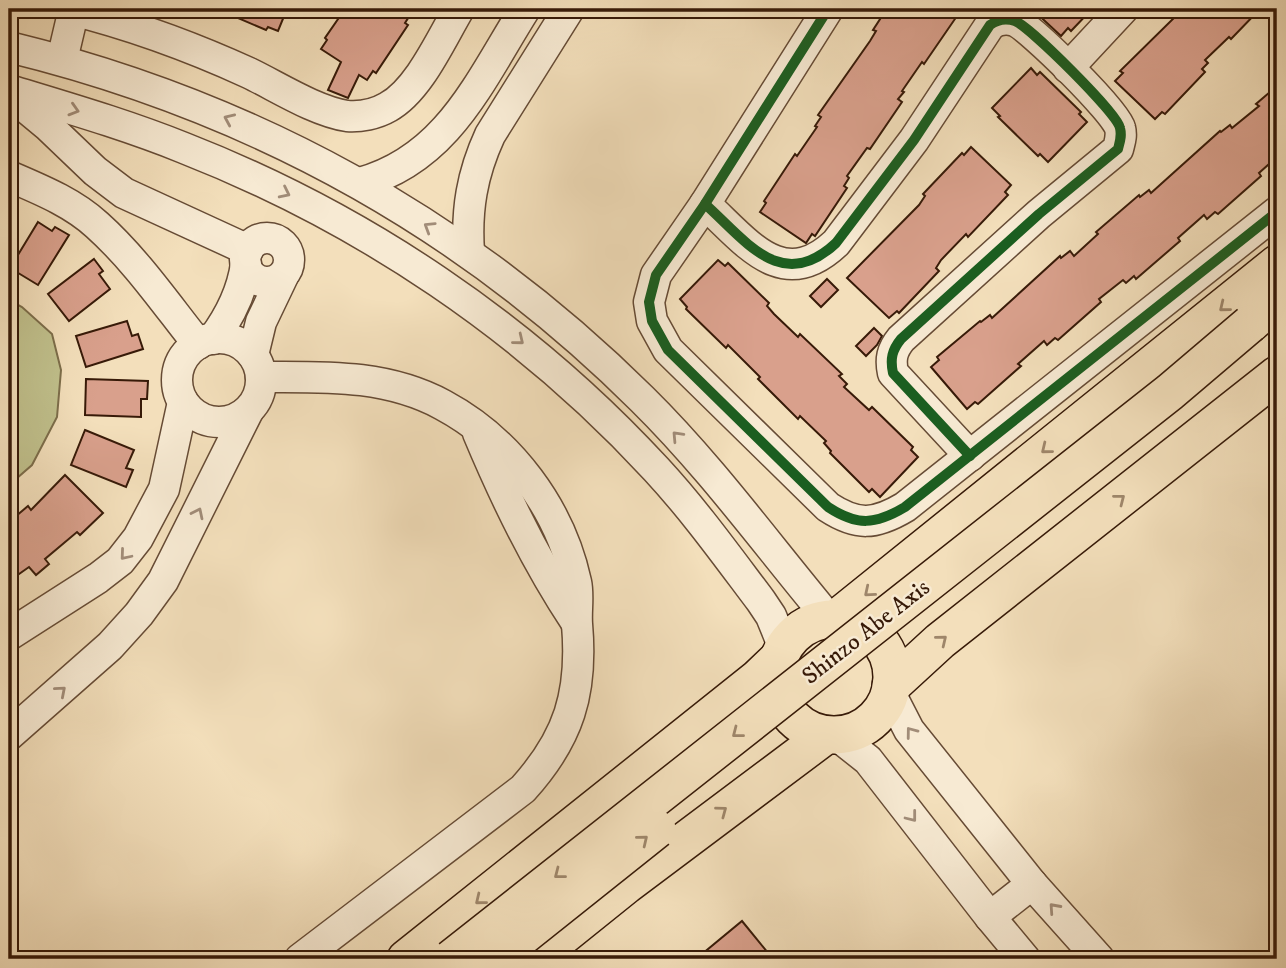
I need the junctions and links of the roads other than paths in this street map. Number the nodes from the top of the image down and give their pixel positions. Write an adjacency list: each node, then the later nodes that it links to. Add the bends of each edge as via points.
1 (71, 9): 2 (street, via 161,38 330,112 349,116 378,112 403,97); 8 (street)
2 (459, 9)
3 (525, 9): 11 (street)
4 (569, 9): 12 (street)
5 (828, 9): 17 (street)
6 (1123, 9): 9 (street)
7 (9, 47): 8 (street)
8 (62, 60): 16 (street, one-way to 8, via 215,112)
9 (1068, 68): 17 (street, via 1022,24 1004,19 990,25 914,140 836,243 821,257 802,265 782,264 764,256); 32 (street, via 1115,116 1122,138 1118,149 1009,240 894,349 893,373 900,383)
10 (9, 92): 13 (street, one-way to 13); 14 (street)
11 (468, 99): 12 (street); 16 (street, via 442,136 424,152 383,177)
12 (500, 118): 19 (street, via 473,180 468,203)
13 (118, 123): 14 (street, via 99,139); 24 (street, one-way to 24, via 198,153 310,206)
14 (95, 171): 20 (street, via 139,201)
15 (9, 176): 25 (street, via 53,195 96,224)
16 (360, 183): 19 (street, one-way to 16)
17 (705, 205): 32 (street, via 656,275 649,302 652,321 668,350 828,507 845,518 866,522 887,518)
18 (1277, 212): 32 (street)
19 (469, 253): 22 (street)
20 (247, 257): 25 (street, via 238,296 223,325); 28 (street, via 257,240 264,238 288,250 289,263 264,314)
21 (1277, 264): 33 (main road, Shinzo Abe Axis, one-way to 33)
22 (509, 281): 24 (street, via 502,301); 27 (street)
23 (1277, 301): 26 (main road, Shinzo Abe Axis)
24 (484, 313): 29 (street, one-way to 29)
25 (205, 341): 28 (street, via 235,341); 30 (street, via 189,351 178,370)
26 (1268, 344): 36 (main road, Shinzo Abe Axis, one-way to 26); 43 (main road, Shinzo Abe Axis, one-way to 43, bridge, via 1170,392); 44 (main road, Shinzo Abe Axis, one-way to 26, bridge)
27 (597, 355): 29 (street, via 577,363); 33 (street, one-way to 27, via 683,442)
28 (257, 366): 31 (street, via 256,402); 41 (street, via 407,389 476,427 520,527 576,622 576,685 570,714 543,767 523,789)
29 (571, 384): 35 (street, via 695,514 771,616)
30 (183, 402): 31 (street, via 200,417 220,422); 34 (street, one-way to 34, via 164,489 138,538 109,570)
31 (247, 411): 37 (street, one-way to 31, via 110,646 139,614 163,581)
32 (970, 456)
33 (833, 620): 35 (main road, via 809,625); 36 (main road, via 859,625 878,640 890,662)
34 (9, 635)
35 (782, 652): 38 (main road, via 776,679 787,711 804,727); 42 (main road, Shinzo Abe Axis, one-way to 42, via 757,679)
36 (890, 689): 38 (main road, via 868,724); 39 (street, one-way to 36, via 909,730)
37 (9, 735)
38 (828, 735): 40 (street, one-way to 40, via 868,760); 45 (main road, one-way to 38)
39 (1032, 884): 40 (street); 47 (street, one-way to 39)
40 (990, 918): 46 (street)
41 (300, 959)
42 (406, 959)
43 (451, 959)
44 (494, 959)
45 (534, 959)
46 (1025, 959)
47 (1099, 959)

